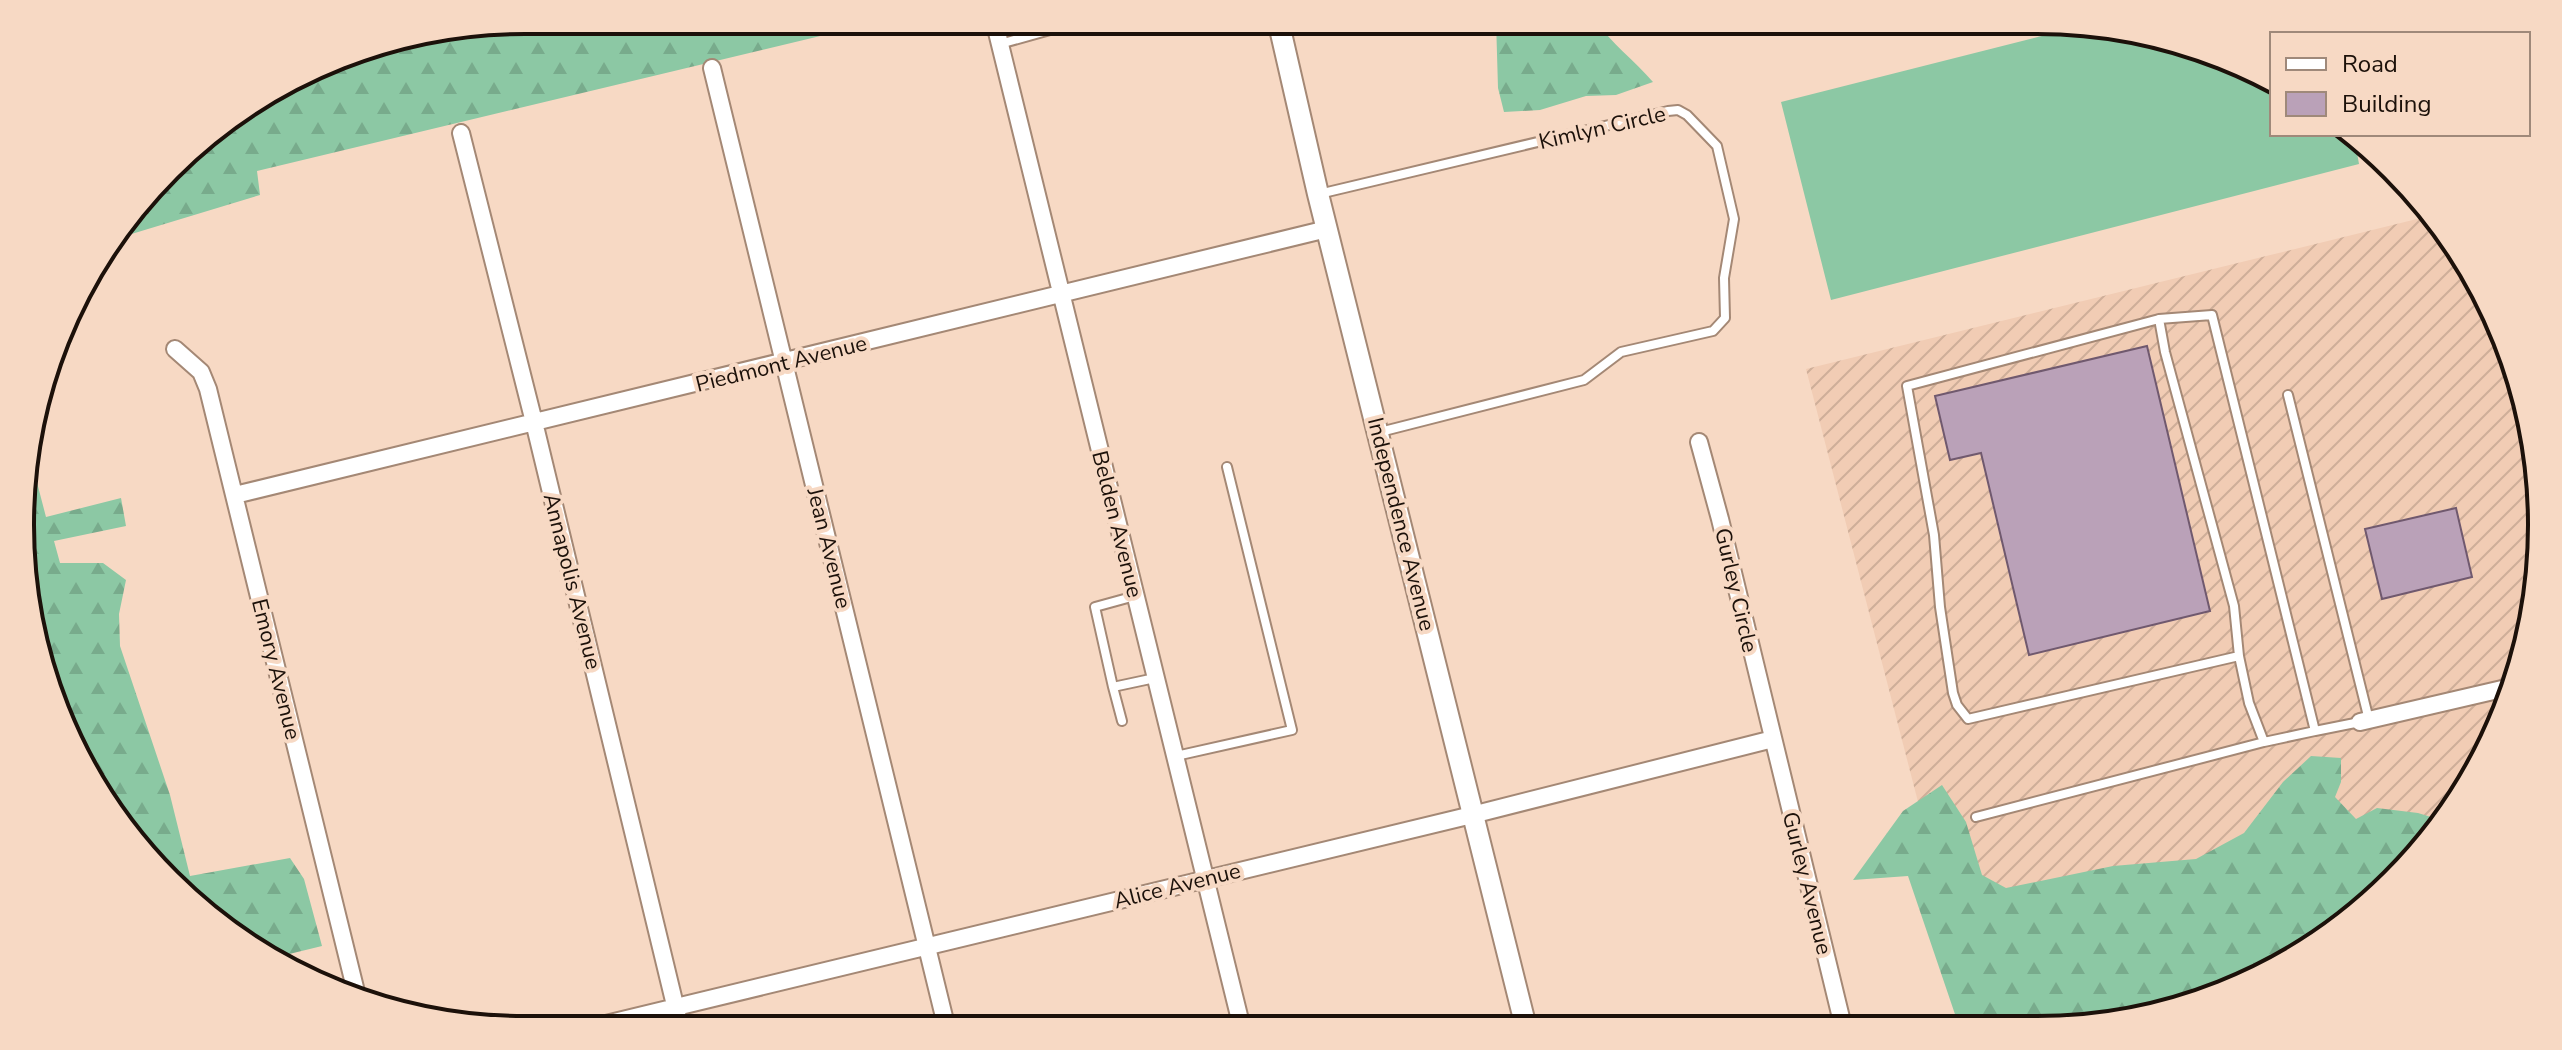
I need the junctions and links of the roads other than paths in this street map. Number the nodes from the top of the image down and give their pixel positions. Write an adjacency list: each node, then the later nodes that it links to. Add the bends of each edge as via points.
1 (998, 34): 4 (street, Belden Avenue)
2 (1036, 34): 4 (lane)
3 (1281, 34): 7 (street, Independence Avenue)
4 (1000, 44): 9 (street, Belden Avenue)
5 (712, 68): 12 (street, Jean Avenue)
6 (461, 133): 14 (street, Annapolis Avenue)
7 (1318, 194): 8 (street, Independence Avenue); 15 (lane, Kimlyn Circle, via 1668,111 1687,115 1717,146 1734,219 1724,278 1725,318 1713,331 1621,352 1584,380)
8 (1327, 229): 9 (street, Piedmont Avenue); 15 (street, Independence Avenue)
9 (1063, 293): 12 (street, Piedmont Avenue); 19 (street, Belden Avenue)
10 (2159, 319): 20 (lane, via 2234,606); 20 (lane, via 1907,386 1934,535 1953,693 1968,719); 26 (lane, via 2212,315)
11 (175, 349): 18 (street, Emory Avenue, via 205,381)
12 (783, 363): 14 (street, Piedmont Avenue); 33 (street, Jean Avenue)
13 (2288, 395): 25 (lane)
14 (534, 422): 18 (street, Piedmont Avenue); 35 (street, Annapolis Avenue)
15 (1379, 433): 30 (street, Independence Avenue)
16 (1699, 442): 27 (street, Gurley Circle)
17 (1227, 467): 29 (lane, via 1292,730)
18 (235, 495): 34 (street, Emory Avenue)
19 (1136, 595): 21 (street, Belden Avenue); 22 (lane, via 1095,607)
20 (2239, 656): 28 (lane)
21 (1156, 677): 22 (lane); 29 (street, Belden Avenue)
22 (1113, 687): 24 (lane)
23 (2500, 690): 25 (street)
24 (1122, 721)
25 (2364, 721): 26 (lane)
26 (2315, 731): 28 (lane)
27 (1773, 739): 30 (street, Alice Avenue); 41 (street, Gurley Avenue)
28 (2264, 742): 31 (lane)
29 (1175, 757): 32 (street, Belden Avenue)
30 (1472, 815): 32 (street, Alice Avenue); 40 (street, Independence Avenue)
31 (1976, 817)
32 (1203, 878): 33 (street, Alice Avenue); 39 (street, Belden Avenue)
33 (927, 946): 35 (street, Alice Avenue); 38 (street, Jean Avenue)
34 (354, 985)
35 (675, 1006): 36 (street, Alice Avenue); 37 (street, Annapolis Avenue)
36 (636, 1016)
37 (678, 1016)
38 (944, 1016)
39 (1239, 1016)
40 (1523, 1016)
41 (1841, 1016)

